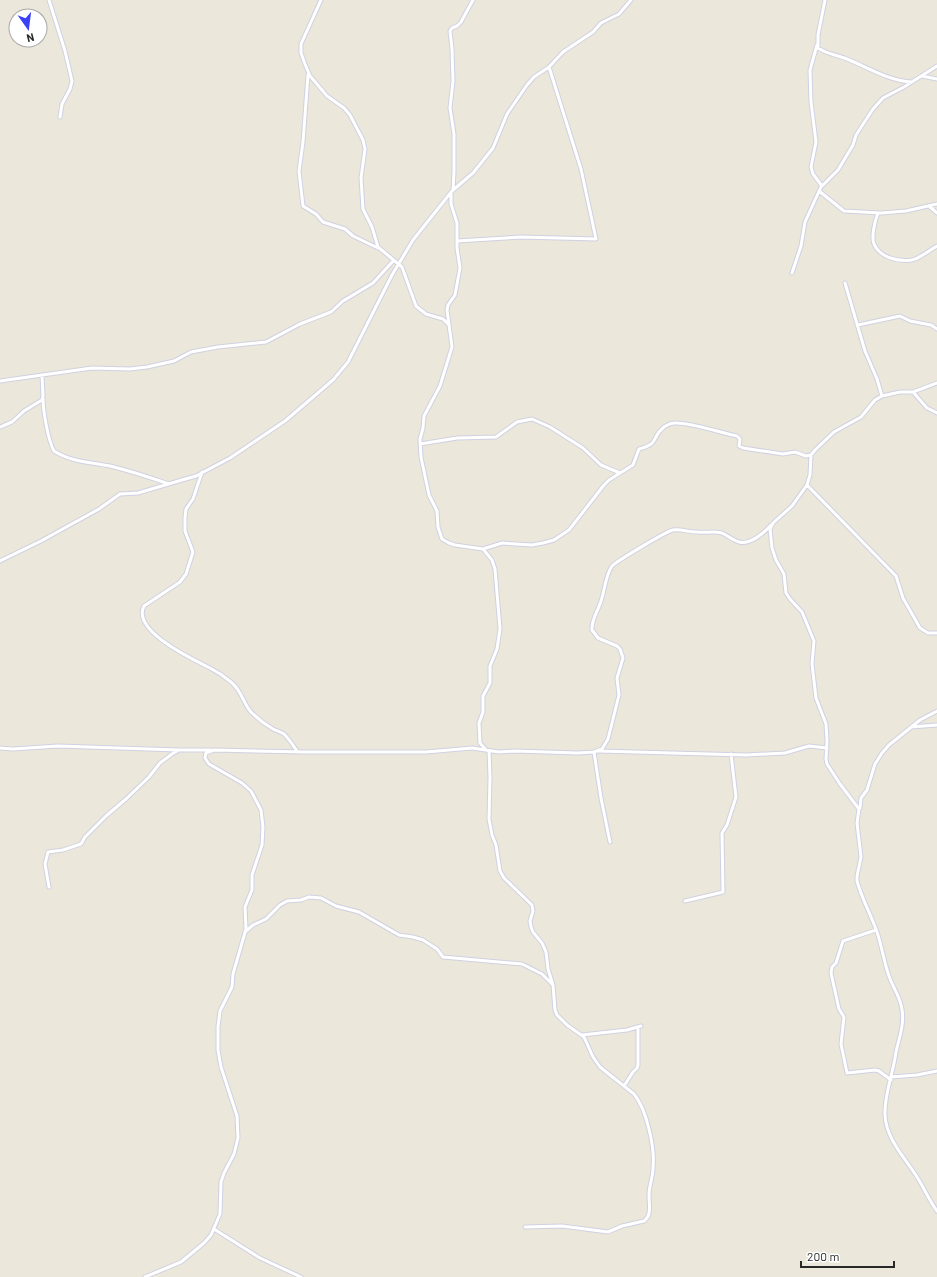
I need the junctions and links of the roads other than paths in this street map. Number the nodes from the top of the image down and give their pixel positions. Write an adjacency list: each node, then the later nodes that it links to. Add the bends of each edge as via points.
1 (49, 0): 13 (street, via 72,81 62,104)
2 (322, 0): 9 (street, via 300,48)
3 (473, 0): 15 (street, via 461,22 450,31 453,81 450,108 454,134)
4 (631, 0): 7 (street, via 619,14 601,23)
5 (825, 0): 6 (street)
6 (817, 45): 12 (street, via 826,52 895,80); 14 (street, via 810,70 816,142 811,167)
7 (549, 66): 15 (street, via 527,85 507,114 493,148 473,173); 21 (street, via 581,169 596,239 521,237)
8 (937, 66): 10 (street)
9 (309, 73): 23 (street, via 327,96 350,115 363,140 363,209); 23 (street, via 298,171 303,206 323,222 345,229 356,238)
10 (922, 76): 11 (street); 12 (street)
11 (937, 79)
12 (912, 82): 14 (street, via 878,103 860,128 838,170)
13 (60, 117)
14 (822, 186): 16 (street)
15 (452, 191): 21 (street, via 450,201 457,220); 25 (street, via 413,240)
16 (820, 191): 20 (street, via 844,211); 26 (street, via 805,222 801,246)
17 (937, 204): 18 (street)
18 (928, 206): 19 (street); 20 (street)
19 (937, 212)
20 (878, 213): 22 (street, via 874,224 874,242 887,256 903,261 912,260)
21 (457, 242): 29 (street, via 459,274 455,295 447,307)
22 (937, 246)
23 (380, 249): 24 (street)
24 (394, 260): 25 (street); 31 (street, via 373,283 330,312 266,342 191,352 174,361 147,367 96,367)
25 (398, 264): 29 (street, via 404,271 416,306 426,314 443,319); 41 (street, via 348,362 338,375 285,421 235,455)
26 (792, 273)
27 (845, 283): 28 (street)
28 (858, 325): 30 (street, via 900,316); 35 (street)
29 (449, 326): 39 (street, via 452,347 440,386 424,416)
30 (937, 329)
31 (42, 376): 32 (street); 36 (street)
32 (0, 382)
33 (937, 383): 34 (street)
34 (913, 392): 35 (street); 37 (street, via 930,410)
35 (882, 396): 40 (street, via 875,400 861,417 834,432)
36 (43, 398): 38 (street, via 12,422); 43 (street, via 54,451 83,463 122,469)
37 (937, 413)
38 (0, 427)
39 (420, 444): 42 (street, via 457,438 496,437 517,422 532,419 583,448 601,465); 46 (street, via 427,487 437,511 442,539 455,545)
40 (811, 455): 42 (street, via 743,448 739,446 739,437 674,422 662,428 651,444 638,449 633,465); 44 (street)
41 (202, 472): 43 (street); 56 (street, via 186,512 185,531 193,552 186,574 180,582 144,606 143,616 159,639 232,683 252,713 284,735)
42 (620, 473): 46 (street, via 604,485 569,530 554,540 532,545 502,543)
43 (169, 484): 47 (street, via 120,494 41,542)
44 (807, 485): 45 (street, via 792,506); 48 (street, via 896,576 903,598 920,628)
45 (772, 525): 53 (street, via 772,548 784,574 786,593 802,612 814,641 812,664 816,698 826,724); 58 (street, via 760,535 743,542 721,533 673,530 612,566 592,622 592,630 598,638 617,646 623,658 618,678 619,696 610,732 606,744)
46 (483, 549): 57 (street, via 492,560 495,569 500,629 497,649 490,666 490,683 483,696 479,723 480,743)
47 (0, 561)
48 (937, 633)
49 (937, 711): 51 (street, via 925,716)
50 (937, 725): 51 (street)
51 (911, 727): 60 (street, via 889,745 879,758 867,790 861,798)
52 (0, 748): 54 (street, via 13,750 58,746)
53 (827, 748): 59 (street, via 809,746 784,753); 60 (street, via 826,762 829,768)
54 (179, 750): 55 (street); 62 (street, via 158,766 85,837 81,844 48,852 45,864)
55 (212, 750): 56 (street); 65 (street, via 205,754 207,762 247,787 258,803 262,818 263,842 253,872 252,890 245,907)
56 (297, 751): 57 (street, via 426,752 466,748)
57 (488, 751): 58 (street); 66 (street, via 489,818 500,871 532,905 531,929 545,948)
58 (595, 752): 59 (street); 61 (street, via 600,798)
59 (731, 754): 63 (street, via 736,795 722,833 723,892)
60 (859, 809): 64 (street, via 861,857 857,880)
61 (610, 842)
62 (49, 888)
63 (686, 901)
64 (876, 930): 69 (street, via 903,1011); 69 (street, via 844,941 831,973 839,1009 844,1018 841,1044 847,1072 875,1070)
65 (245, 932): 66 (street, via 287,901 309,897 321,898 334,905 359,912 399,936 423,940 437,949 443,957 522,964 542,974); 73 (street, via 233,974 232,987 220,1010 218,1028 221,1067 235,1107 238,1130 237,1147 221,1182 220,1214)
66 (553, 985): 67 (street, via 557,1015)
67 (582, 1035): 70 (street, via 598,1064); 70 (street, via 640,1027 638,1065)
68 (937, 1071): 69 (street)
69 (891, 1078): 71 (street, via 885,1111 886,1123 899,1151)
70 (624, 1086): 72 (street, via 640,1103 653,1146 648,1217 644,1221 608,1232 562,1226)
71 (937, 1210)
72 (525, 1227)
73 (214, 1229): 74 (street, via 208,1239 185,1259); 75 (street, via 260,1258)
74 (145, 1277)
75 (301, 1277)

